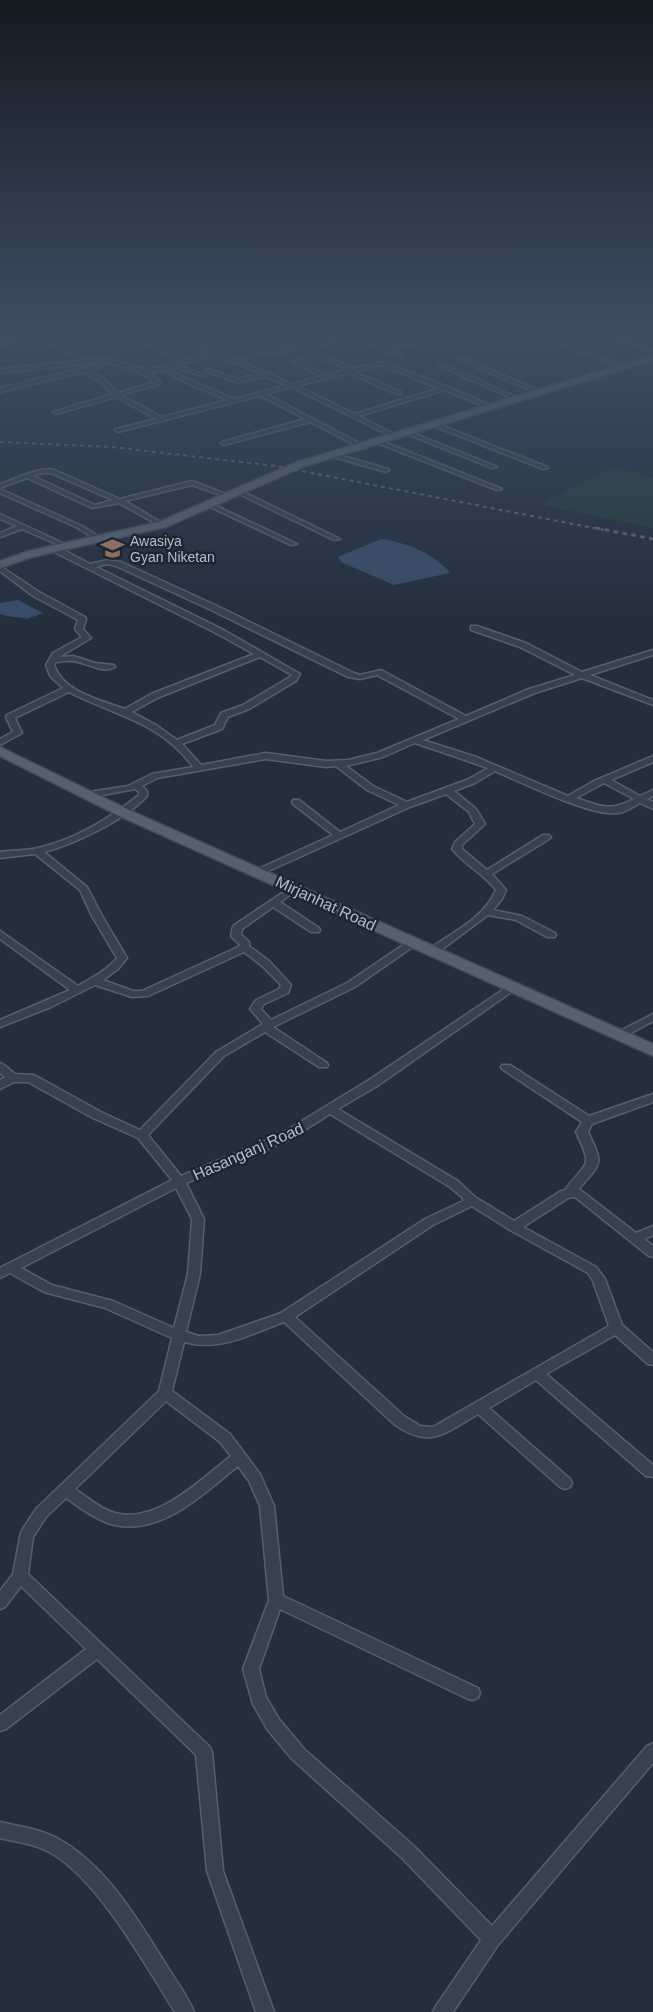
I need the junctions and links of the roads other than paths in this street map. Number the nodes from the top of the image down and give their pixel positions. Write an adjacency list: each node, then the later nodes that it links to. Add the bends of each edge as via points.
1 (134, 426): 7 (street)
2 (288, 426): 11 (street)
3 (322, 426): 12 (street)
4 (374, 426): 9 (street)
5 (427, 426): 8 (main road)
6 (438, 426): 15 (street)
7 (118, 430)
8 (406, 432): 9 (main road); 14 (street)
9 (394, 436): 10 (main road)
10 (377, 441): 12 (main road); 19 (street)
11 (225, 443)
12 (361, 446): 13 (main road)
13 (332, 455): 16 (street); 21 (main road)
14 (494, 467)
15 (545, 468)
16 (386, 470)
17 (27, 476): 18 (street); 22 (street, via 94,507); 22 (street, via 47,470 58,472)
18 (0, 486)
19 (499, 489)
20 (0, 491): 29 (street)
21 (232, 494): 22 (street, via 192,483); 23 (main road); 28 (street)
22 (120, 501): 25 (street)
23 (210, 505): 25 (main road); 30 (street)
24 (0, 516): 26 (street)
25 (162, 525): 29 (main road)
26 (21, 527): 27 (street); 31 (street)
27 (0, 535)
28 (336, 539)
29 (100, 540): 31 (main road)
30 (293, 544)
31 (66, 546): 32 (main road)
32 (55, 549): 33 (main road); 34 (street)
33 (0, 566): 38 (street, via 36,594 82,619 79,629 86,639)
34 (90, 566): 37 (street); 44 (street, via 118,564 351,675 378,672)
35 (474, 628): 40 (street, via 523,645)
36 (653, 652): 40 (street)
37 (260, 654): 43 (street, via 154,696); 46 (street, via 296,676 246,707 224,715 219,727)
38 (52, 660): 39 (street, via 73,658); 41 (street, via 50,669)
39 (111, 667)
40 (580, 674): 42 (street); 44 (street)
41 (70, 688): 43 (street); 47 (street, via 10,717 18,733)
42 (653, 703)
43 (125, 712): 46 (street)
44 (465, 720): 45 (street)
45 (417, 741): 49 (street, via 380,755); 50 (street)
46 (177, 743): 51 (street)
47 (2, 750): 56 (main road, Mirjanhat Road)
48 (653, 759): 52 (street)
49 (338, 763): 51 (street, via 266,756); 60 (street, via 374,791)
50 (495, 768): 54 (street); 57 (street)
51 (199, 769): 53 (street, via 155,776)
52 (603, 780): 57 (street); 58 (street)
53 (137, 786): 56 (street); 62 (street, via 144,796)
54 (447, 790): 60 (street); 68 (street, via 474,811 479,821 479,827 456,847)
55 (653, 793): 58 (street)
56 (86, 795): 62 (main road, Mirjanhat Road)
57 (568, 799): 58 (street, via 611,811)
58 (640, 800): 61 (street)
59 (296, 802): 63 (street)
60 (406, 805): 63 (street)
61 (653, 806)
62 (122, 812): 65 (street); 67 (main road, Mirjanhat Road)
63 (338, 835): 67 (street)
64 (546, 837): 68 (street)
65 (37, 851): 66 (street); 78 (street, via 84,889 122,955 118,964)
66 (0, 855)
67 (259, 872): 69 (main road, Mirjanhat Road)
68 (486, 874): 71 (street, via 501,890)
69 (294, 888): 70 (street); 75 (main road, Mirjanhat Road)
70 (274, 903): 72 (street); 76 (street, via 237,928 236,936)
71 (486, 912): 74 (street, via 519,918); 77 (street)
72 (315, 930)
73 (0, 934): 80 (street)
74 (551, 935)
75 (413, 943): 77 (main road, Mirjanhat Road); 83 (street, via 351,985)
76 (244, 947): 78 (street, via 144,994 132,994); 83 (street, via 286,985 284,991 260,1002 255,1009)
77 (433, 951): 79 (main road, Mirjanhat Road)
78 (95, 981): 80 (street)
79 (513, 986): 84 (main road, Mirjanhat Road); 92 (street, Hasanganj Road)
80 (76, 989): 82 (street)
81 (653, 1017): 84 (street)
82 (0, 1024)
83 (267, 1026): 86 (street); 94 (street, via 211,1062)
84 (618, 1036): 85 (main road, Mirjanhat Road)
85 (653, 1051)
86 (324, 1065)
87 (0, 1067): 89 (street)
88 (506, 1067): 93 (street)
89 (12, 1078): 90 (street); 94 (street, via 30,1078)
90 (0, 1085)
91 (653, 1098): 93 (street)
92 (332, 1110): 95 (street, Hasanganj Road, via 283,1138); 97 (street, via 449,1181)
93 (588, 1120): 96 (street, via 582,1132 593,1164)
94 (142, 1135): 95 (street)
95 (178, 1182): 102 (street, Hasanganj Road); 105 (street, via 198,1219 194,1274)
96 (570, 1192): 98 (street); 100 (street, via 577,1193)
97 (471, 1200): 98 (street); 103 (street, via 421,1227)
98 (514, 1227): 104 (street, via 592,1270)
99 (653, 1230): 100 (street)
100 (636, 1238): 101 (street)
101 (653, 1253)
102 (5, 1270): 105 (street, via 48,1289 108,1304)
103 (286, 1316): 105 (street, via 219,1340 199,1341); 109 (street, via 412,1429 435,1432)
104 (616, 1328): 106 (street); 107 (street)
105 (178, 1335): 108 (street)
106 (653, 1360)
107 (536, 1373): 109 (street); 111 (street)
108 (165, 1393): 110 (street, via 225,1438); 113 (street)
109 (478, 1406): 112 (street)
110 (239, 1457): 113 (street, via 177,1504 141,1520 105,1515); 115 (street, via 255,1478 267,1506)
111 (651, 1472)
112 (565, 1483)
113 (66, 1490): 114 (street, via 41,1513 26,1536)
114 (20, 1576): 116 (street); 117 (street)
115 (276, 1600): 118 (street); 122 (street, via 251,1669 259,1699 273,1724 298,1754 409,1853)
116 (0, 1602)
117 (97, 1650): 119 (street); 124 (street, via 204,1752 215,1870)
118 (471, 1693)
119 (0, 1724)
120 (653, 1752): 122 (street)
121 (0, 1830): 123 (street, via 56,1845 82,1865 126,1920)
122 (492, 1939): 125 (street)
123 (185, 2012)
124 (265, 2012)
125 (442, 2012)

